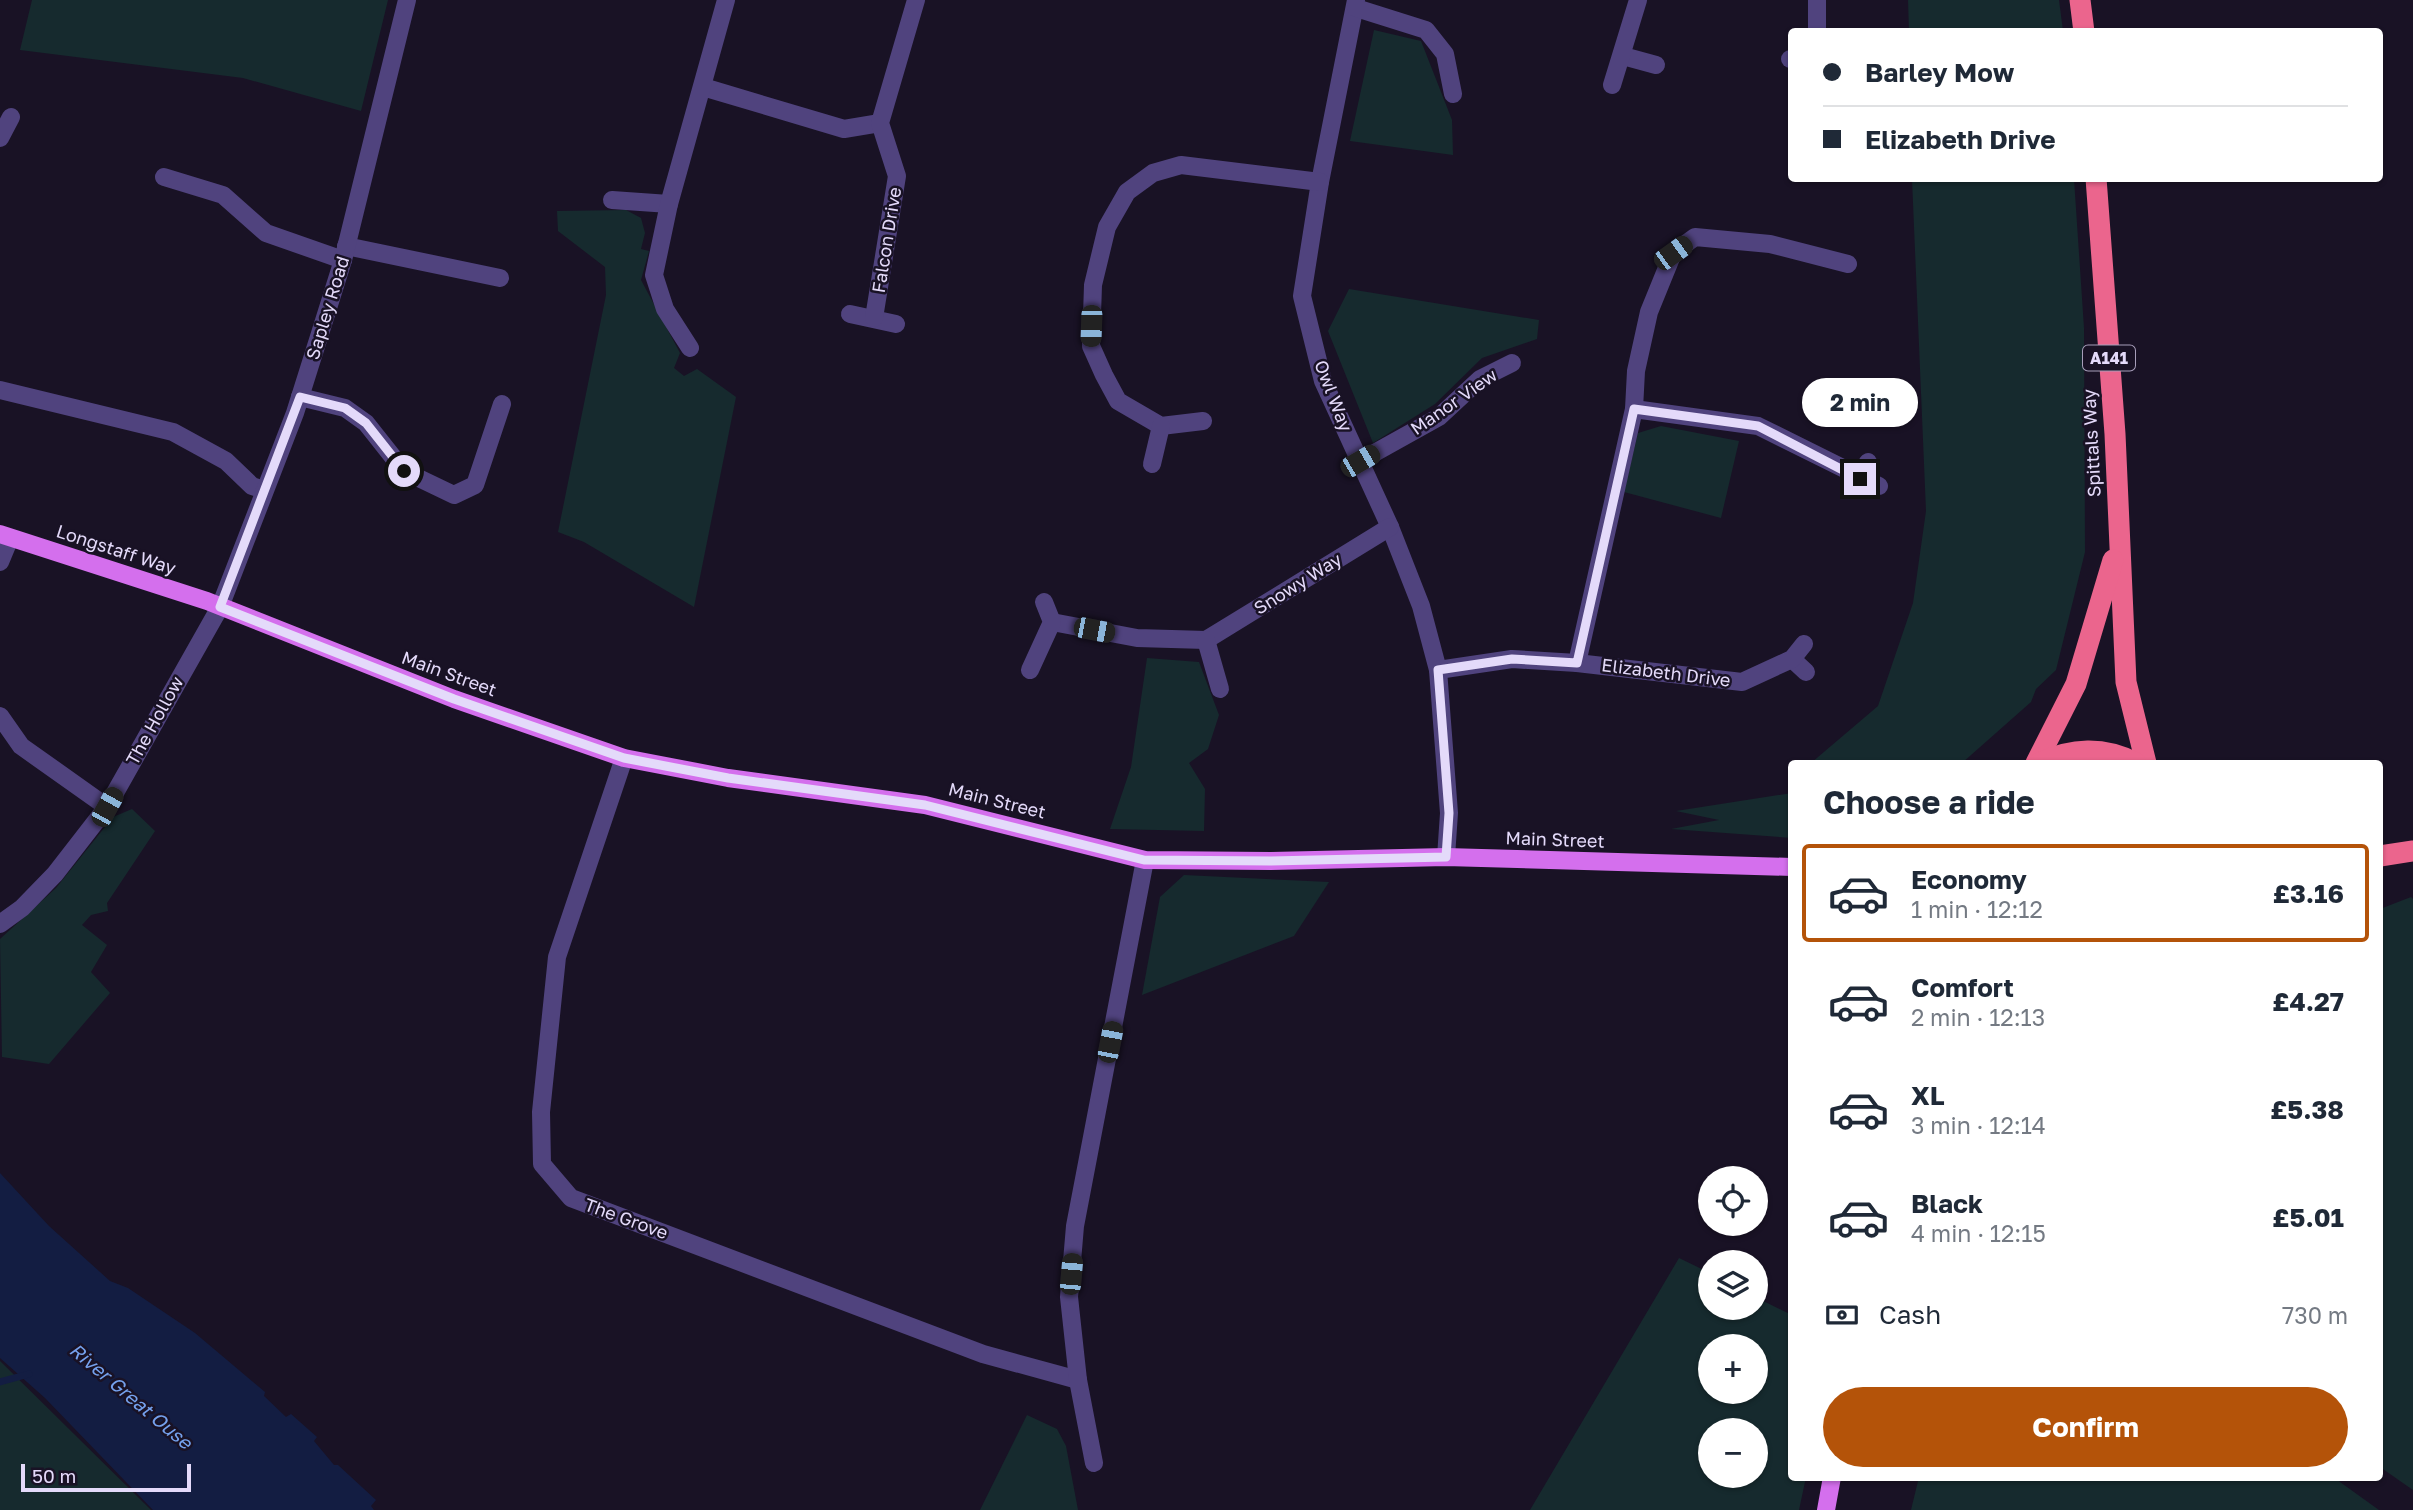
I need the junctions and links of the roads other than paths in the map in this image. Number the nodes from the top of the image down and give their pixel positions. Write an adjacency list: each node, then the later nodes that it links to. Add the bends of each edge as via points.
1 (407, 0): 23 (street, Sapley Road)
2 (726, 0): 13 (street)
3 (916, 0): 16 (street)
4 (1638, 0): 10 (street)
5 (1817, 0): 8 (street)
6 (2080, 0): 9 (highway)
7 (1356, 4): 14 (street, Owl Way, via 1426,30 1445,54); 20 (street, Owl Way)
8 (1817, 28)
9 (2084, 28)
10 (1623, 56): 11 (street); 12 (street)
11 (1657, 65)
12 (1612, 85)
13 (703, 87): 16 (street, via 844,129); 22 (street)
14 (1452, 94)
15 (11, 117): 17 (street)
16 (880, 123): 27 (street, Falcon Drive, via 897,176)
17 (0, 138)
18 (164, 177): 23 (street, via 223,195 266,233)
19 (2096, 182): 45 (highway, Spittals Way / A141)
20 (1320, 183): 36 (street, via 1181,165 1153,173 1127,192 1107,227 1093,285 1091,346 1118,401); 37 (street, Owl Way, via 1302,296 1323,381)
21 (612, 200): 22 (street)
22 (669, 204): 29 (street, via 654,275 665,309)
23 (344, 253): 25 (street); 32 (street, Sapley Road)
24 (1848, 264): 34 (street, Elizabeth Drive, via 1770,244 1695,237 1673,253 1648,312)
25 (499, 278)
26 (850, 314): 27 (street, Falcon Drive)
27 (874, 318): 28 (street, Falcon Drive)
28 (896, 324)
29 (690, 348)
30 (1512, 363): 37 (street, Manor View, via 1480,379 1439,417)
31 (0, 390): 42 (street, via 173,432 226,461 252,486)
32 (300, 397): 33 (street, via 345,408 366,423 404,471 453,495 475,485); 42 (street, Sapley Road)
33 (502, 404)
34 (1634, 409): 40 (street, via 1758,426); 53 (street, Elizabeth Drive)
35 (1203, 421): 36 (street)
36 (1161, 426): 39 (street)
37 (1360, 461): 43 (street, Owl Way)
38 (1868, 462): 40 (street)
39 (1152, 464)
40 (1860, 479): 41 (street)
41 (1879, 486)
42 (264, 490): 48 (street, Sapley Road)
43 (1390, 527): 50 (street, Snowy Way); 55 (street, Owl Way, via 1421,606)
44 (5, 536): 46 (street); 48 (main road, Longstaff Way)
45 (2119, 538): 60 (highway, Spittals Way / A141, via 2076,684); 63 (highway, Spittals Way / A141, via 2126,682)
46 (0, 562)
47 (1044, 602): 49 (street)
48 (220, 607): 59 (main road, Main Street, via 454,699); 64 (street, The Hollow)
49 (1052, 622): 50 (street, via 1137,638); 54 (street)
50 (1206, 640): 57 (street)
51 (1804, 643): 52 (street, Elizabeth Drive)
52 (1792, 659): 53 (street, Elizabeth Drive, via 1742,682); 56 (street)
53 (1577, 663): 55 (street, Elizabeth Drive, via 1512,659)
54 (1030, 670)
55 (1438, 670): 67 (street, Owl Way, via 1449,813)
56 (1806, 672)
57 (1220, 689)
58 (0, 716): 64 (street, via 21,746)
59 (624, 758): 68 (main road, Main Street, via 728,778 925,805); 71 (street, The Grove, via 556,957 541,1112 542,1164 571,1198 983,1354)
60 (2039, 760)
61 (2047, 760): 62 (highway, A141, via 2079,750)
62 (2127, 760)
63 (2145, 760)
64 (107, 807): 70 (street, The Hollow, via 55,874)
65 (2413, 851): 66 (highway)
66 (2384, 854)
67 (1446, 857): 68 (main road, Main Street); 69 (main road, Main Street)
68 (1144, 860): 71 (street, via 1075,1226 1069,1297)
69 (1788, 867)
70 (0, 924)
71 (1078, 1380): 72 (street)
72 (1094, 1463)
73 (1831, 1481): 74 (main road)
74 (1826, 1510)

